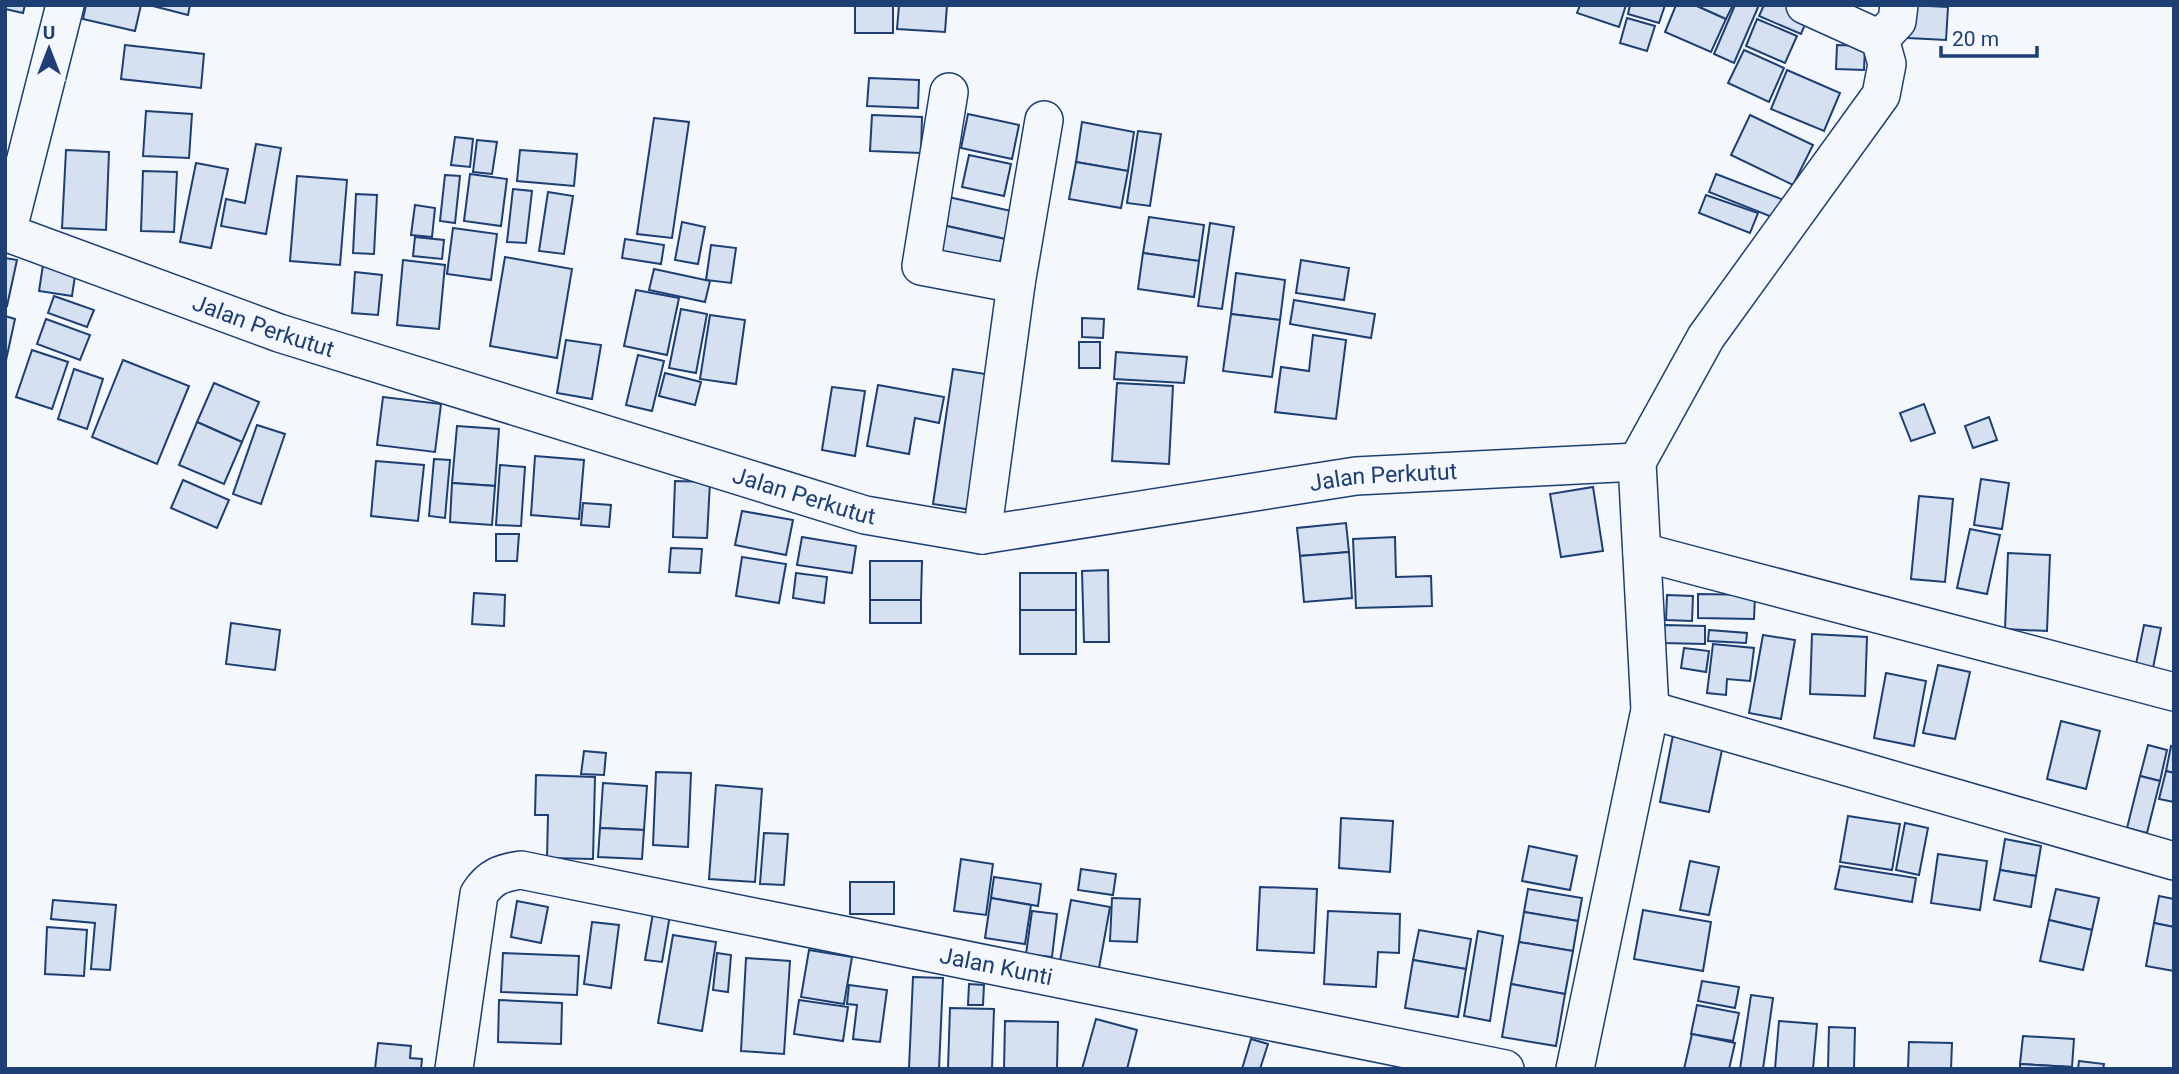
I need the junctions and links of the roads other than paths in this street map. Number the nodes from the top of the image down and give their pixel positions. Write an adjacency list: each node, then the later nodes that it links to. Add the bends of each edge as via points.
1 (65, 5): 7 (street)
2 (1805, 5): 4 (street)
3 (1899, 5): 4 (street, via 1897,21)
4 (1880, 39): 9 (street, via 1887,64 1881,95 1706,337)
5 (948, 92): 8 (street, via 921,266)
6 (1044, 120): 8 (street)
7 (6, 232): 10 (street, Jalan Perkutut, via 279,333 852,511)
8 (1016, 284): 10 (street)
9 (1637, 462): 10 (street, Jalan Perkutut, via 1356,476); 11 (street)
10 (982, 535)
11 (1642, 552): 12 (street); 13 (street)
12 (2174, 692)
13 (1650, 709): 14 (street); 17 (street)
14 (2174, 861)
15 (454, 1069): 16 (street, Jalan Kunti, via 478,894 502,873 521,870)
16 (1505, 1069)
17 (1575, 1069)

